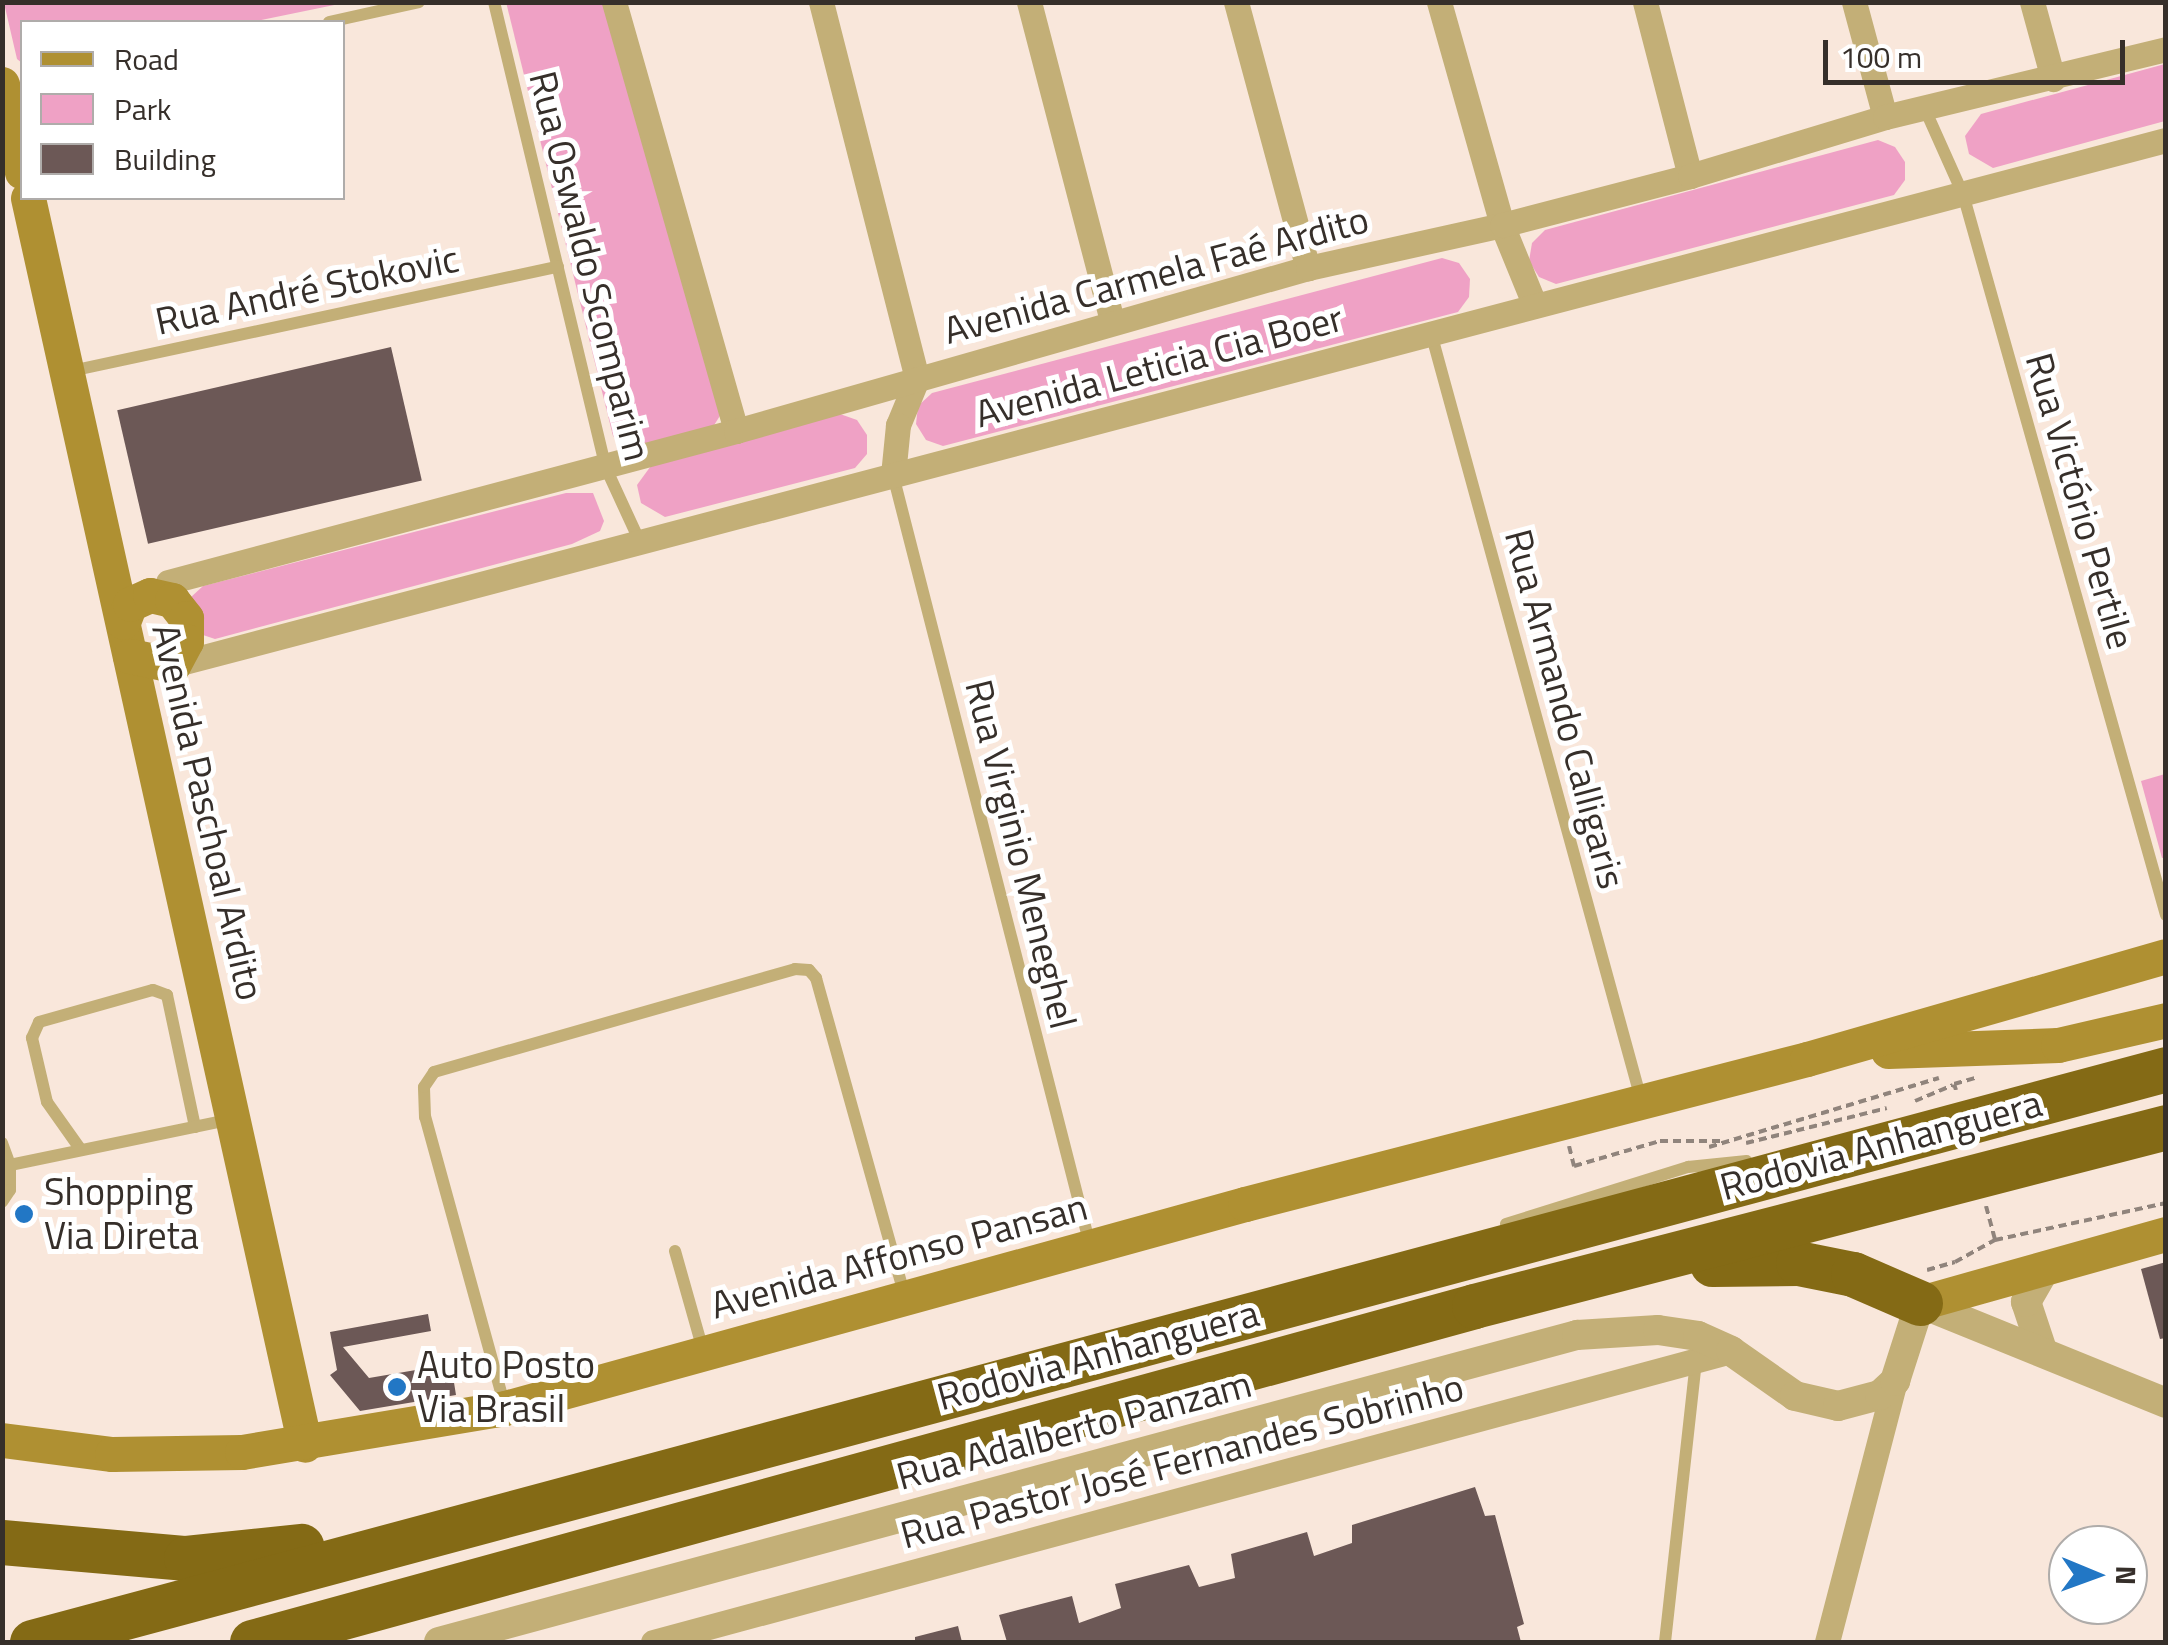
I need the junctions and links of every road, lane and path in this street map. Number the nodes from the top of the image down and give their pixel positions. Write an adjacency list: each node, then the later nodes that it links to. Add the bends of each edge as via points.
1 (418, 2): 11 (lane)
2 (494, 2): 23 (lane, Rua Oswaldo Scomparim)
3 (614, 2): 30 (street)
4 (821, 2): 29 (street)
5 (1029, 2): 26 (street)
6 (1236, 2): 24 (street)
7 (1439, 2): 22 (street)
8 (1645, 2): 19 (street)
9 (1854, 2): 16 (street)
10 (2032, 2): 13 (street)
11 (337, 20)
12 (2166, 49): 13 (street, Avenida Carmela Faé Ardito)
13 (2053, 79): 15 (street, Avenida Carmela Faé Ardito)
14 (10, 90): 18 (main road)
15 (1924, 107): 16 (street, Avenida Carmela Faé Ardito); 20 (lane, Rua Victório Pertile)
16 (1885, 116): 19 (street, Avenida Carmela Faé Ardito)
17 (2166, 140): 20 (street, Avenida Leticia Cia Boer)
18 (20, 158)
19 (1690, 176): 22 (street, Avenida Carmela Faé Ardito)
20 (1963, 194): 25 (street, Avenida Leticia Cia Boer); 39 (lane, Rua Victório Pertile)
21 (28, 200): 28 (main road, Avenida Paschoal Ardito)
22 (1502, 225): 24 (street, Avenida Carmela Faé Ardito); 25 (street)
23 (558, 267): 28 (lane, Rua André Stokovic); 31 (lane, Rua Oswaldo Scomparim)
24 (1308, 268): 26 (street, Avenida Carmela Faé Ardito)
25 (1535, 306): 27 (street, Avenida Leticia Cia Boer)
26 (1112, 321): 29 (street, Avenida Carmela Faé Ardito)
27 (1431, 332): 32 (street, Avenida Leticia Cia Boer); 45 (lane, Rua Armando Calligaris)
28 (68, 371): 33 (main road, Avenida Paschoal Ardito)
29 (916, 379): 30 (street, Avenida Carmela Faé Ardito); 32 (street, via 898,425)
30 (736, 431): 31 (street, Avenida Carmela Faé Ardito)
31 (605, 466): 34 (lane, Rua Oswaldo Scomparim); 35 (street, Avenida Carmela Faé Ardito)
32 (893, 475): 34 (street, Avenida Leticia Cia Boer); 65 (lane, Rua Virginio Meneghel)
33 (96, 497): 35 (main road, via 140,572); 36 (main road, Avenida Paschoal Ardito)
34 (639, 540): 37 (street, Avenida Leticia Cia Boer)
35 (165, 589): 36 (main road, via 130,604); 37 (main road, via 188,630)
36 (126, 639): 37 (main road); 38 (main road, Avenida Paschoal Ardito)
37 (173, 666): 38 (main road, via 162,686)
38 (158, 780): 48 (main road, Avenida Paschoal Ardito)
39 (2166, 915)
40 (2166, 956): 42 (main road, Avenida Affonso Pansan)
41 (2166, 1020): 42 (main road, Avenida Affonso Pansan, via 2058,1045)
42 (1807, 1058): 45 (main road, Avenida Affonso Pansan)
43 (2166, 1070): 56 (highway, Rodovia Anhanguera)
44 (1954, 1084): 46 (path)
45 (1642, 1102): 49 (main road, Avenida Affonso Pansan)
46 (1912, 1102)
47 (1894, 1106): 49 (path, via 1728,1148 1726,1142 1660,1140 1574,1166)
48 (233, 1119): 50 (lane); 81 (main road, Avenida Paschoal Ardito)
49 (1562, 1122): 65 (main road, Avenida Affonso Pansan)
50 (195, 1127): 55 (lane); 55 (lane, via 167,996 153,990 39,1022 32,1038 47,1102)
51 (2166, 1127): 54 (highway, Rodovia Anhanguera)
52 (2166, 1142): 54 (lane)
53 (2, 1143): 59 (lane)
54 (2084, 1148): 72 (highway, Rodovia Anhanguera)
55 (82, 1150): 59 (lane)
56 (1844, 1155): 57 (lane); 69 (highway, Rodovia Anhanguera)
57 (1776, 1158)
58 (1758, 1160): 61 (lane, via 1688,1167)
59 (10, 1165): 60 (lane, via 10,1190)
60 (2, 1202)
61 (1498, 1227)
62 (2166, 1234): 68 (main road)
63 (1996, 1240): 67 (path)
64 (1453, 1244): 69 (lane)
65 (1090, 1248): 70 (main road, Avenida Affonso Pansan)
66 (675, 1251): 75 (lane)
67 (1955, 1262)
68 (2045, 1269): 71 (main road); 73 (street, via 2026,1302)
69 (1399, 1274): 83 (highway, Rodovia Anhanguera)
70 (906, 1298): 75 (main road, Avenida Affonso Pansan); 79 (lane, via 816,978 795,969 434,1072 424,1087 425,1118)
71 (1920, 1303): 72 (highway, via 1853,1274 1757,1261 1684,1266); 73 (street); 77 (street)
72 (1474, 1306): 85 (highway, Rodovia Anhanguera)
73 (2042, 1350): 78 (street)
74 (1731, 1351): 76 (street, Rua Pastor José Fernandes Sobrinho); 77 (street, Rua Adalberto Panzam, via 1816,1403 1858,1403); 86 (street, Rua Adalberto Panzam, via 1698,1336 1658,1330 1577,1335)
75 (704, 1353): 79 (main road, Avenida Affonso Pansan)
76 (1696, 1360): 87 (street, Rua Pastor José Fernandes Sobrinho); 88 (lane)
77 (1895, 1381): 89 (street)
78 (2166, 1403)
79 (505, 1408): 81 (main road, Avenida Affonso Pansan)
80 (2, 1440): 81 (main road, Avenida Affonso Pansan, via 112,1454)
81 (305, 1445)
82 (2, 1542): 83 (highway, via 186,1558 334,1540)
83 (386, 1546): 84 (highway, Rodovia Anhanguera)
84 (32, 1642)
85 (252, 1642)
86 (439, 1642)
87 (653, 1642)
88 (1665, 1642)
89 (1827, 1642)

